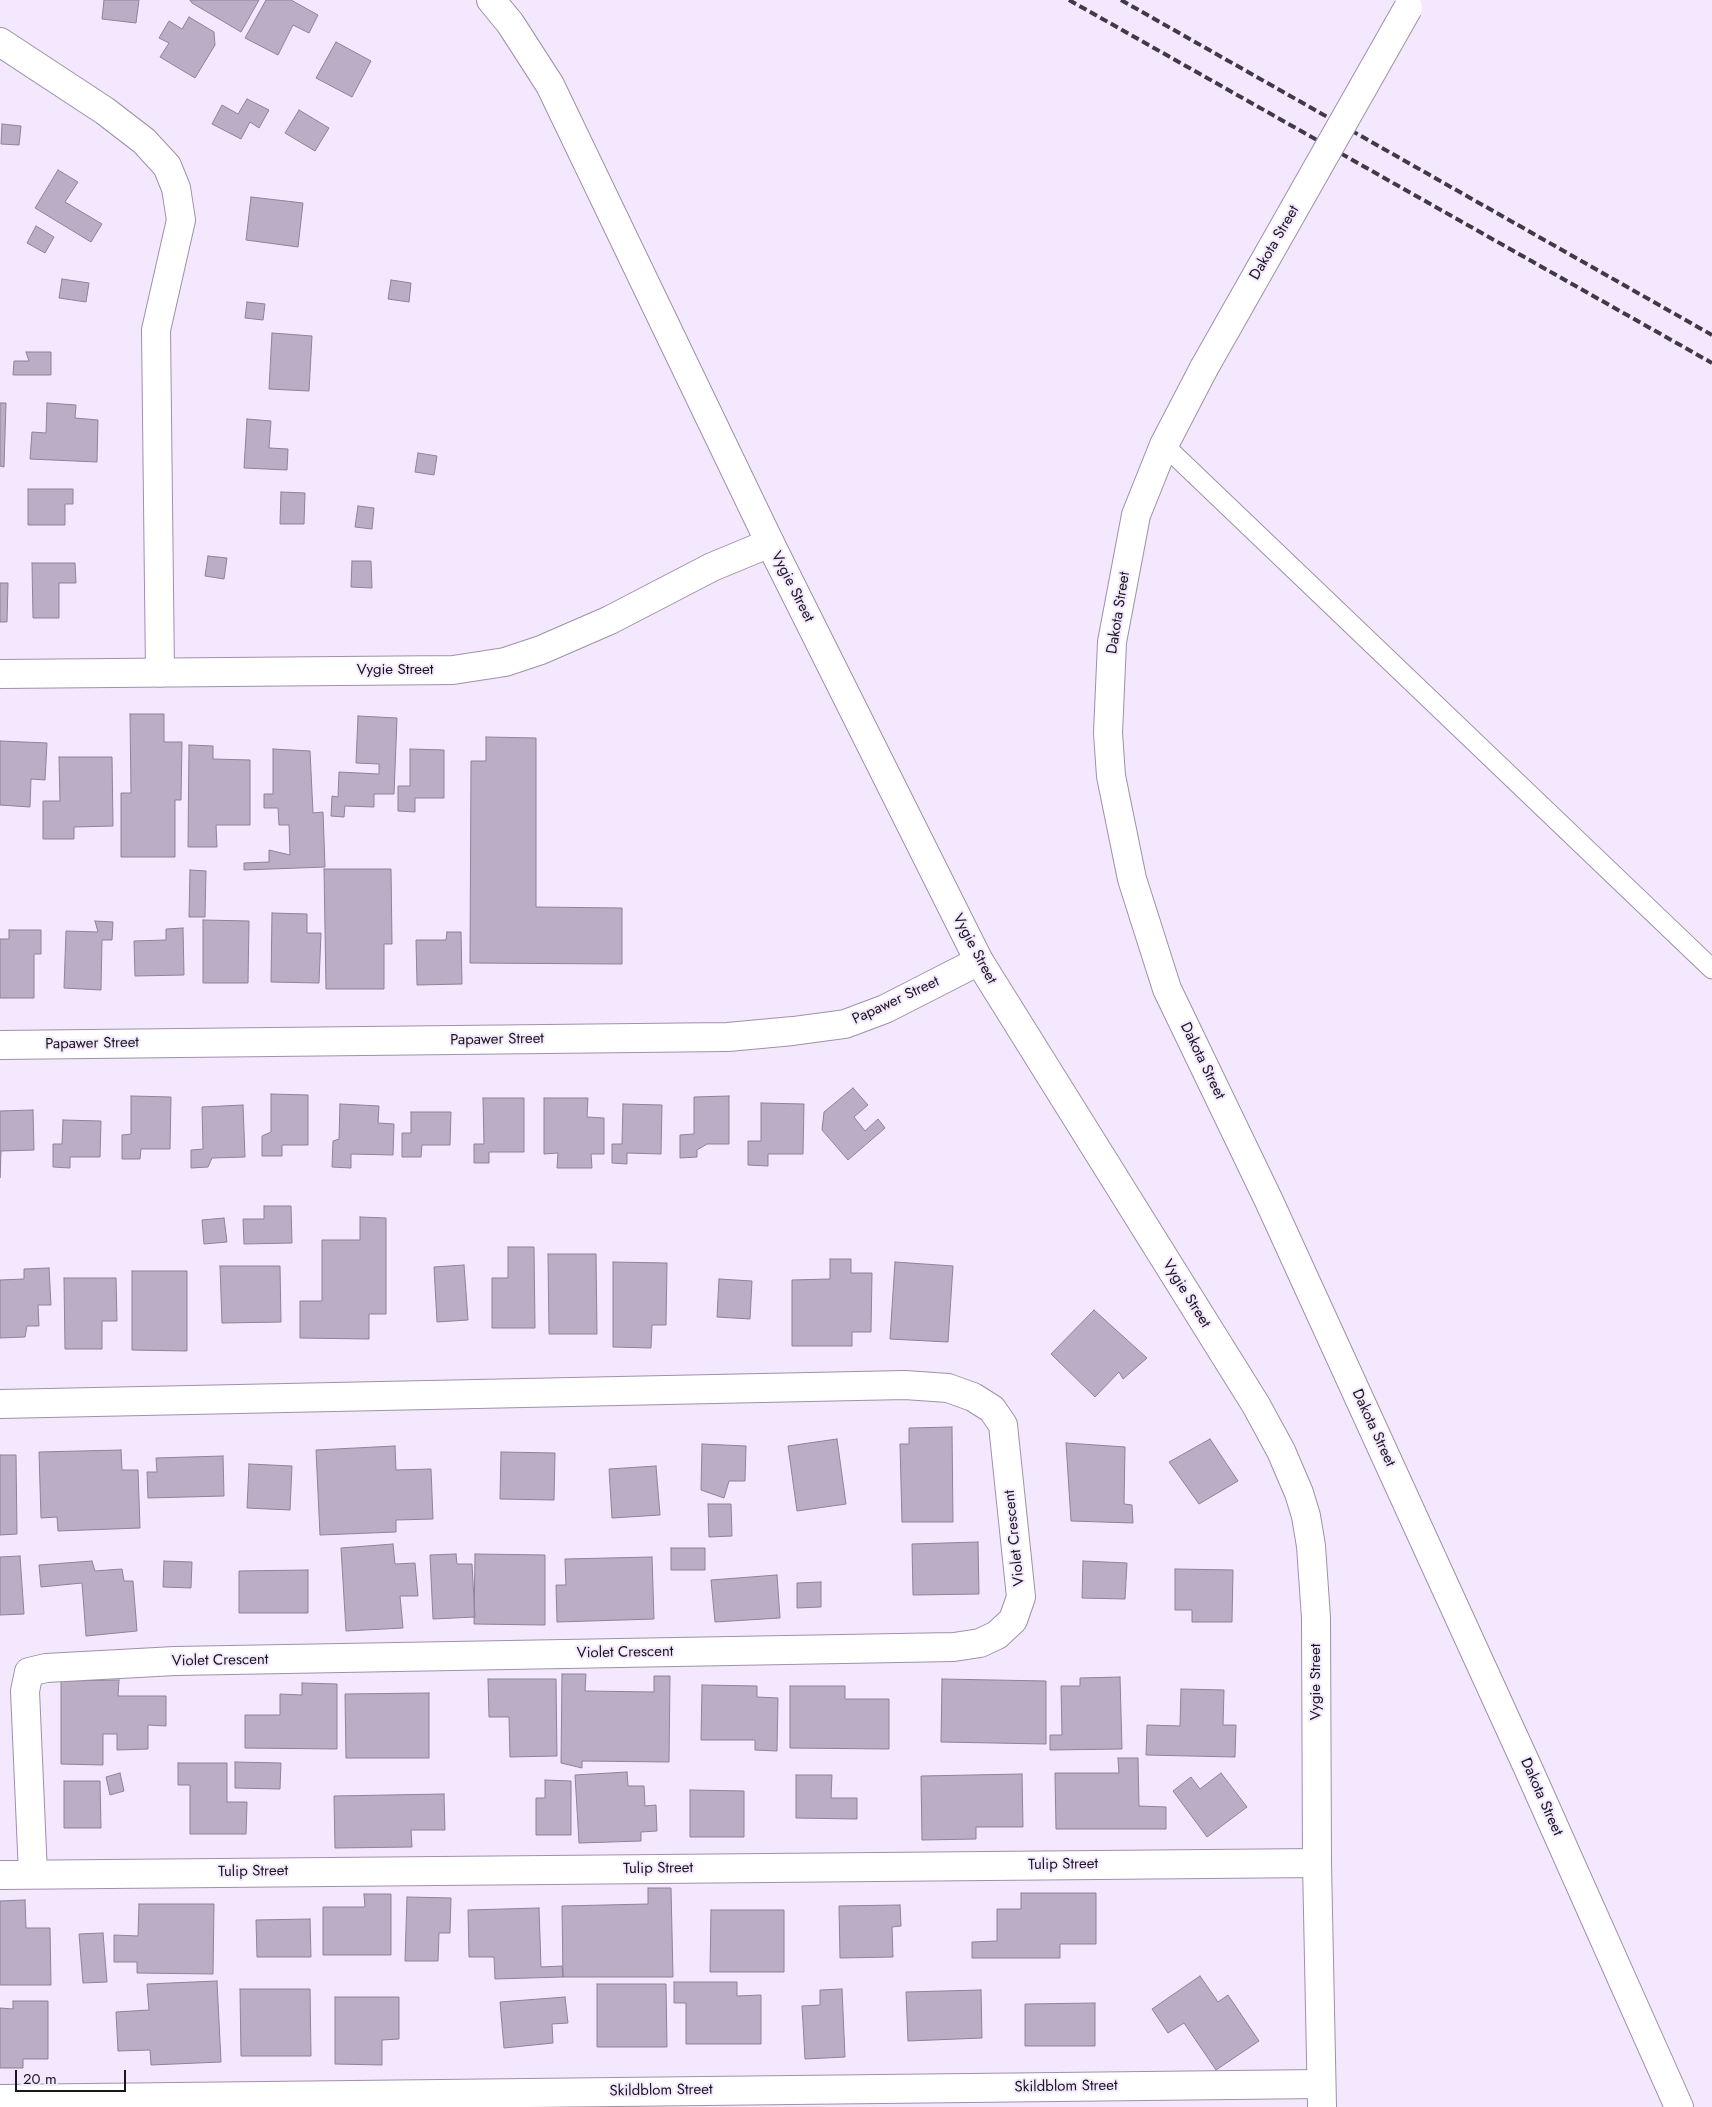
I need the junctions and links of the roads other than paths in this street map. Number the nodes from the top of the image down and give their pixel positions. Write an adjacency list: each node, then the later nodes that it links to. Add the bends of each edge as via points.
1 (491, 0): 5 (street, via 550,85)
2 (1410, 4): 4 (street, Dakota Street, bridge, via 1204,368)
3 (0, 42): 6 (street, via 105,111 144,141 167,166 176,188 181,220 156,330)
4 (1164, 445): 9 (lane); 17 (street, Dakota Street, via 1134,524 1112,642 1109,724 1111,776 1132,879 1148,932 1168,989 1302,1273)
5 (770, 543): 6 (street, Vygie Street, via 712,566 610,620 505,662 453,670); 8 (street, Vygie Street)
6 (160, 673): 7 (street, Vygie Street)
7 (0, 674)
8 (979, 961): 10 (street, Papawer Street, via 877,1012 845,1024 728,1037); 12 (street, Vygie Street, via 1256,1405 1299,1493 1311,1546 1316,1618)
9 (1712, 969)
10 (0, 1045)
11 (0, 1404): 13 (street, Violet Crescent, via 905,1385 948,1388 973,1397 992,1409 1003,1425 1022,1597 1013,1620 997,1635 980,1643 954,1647 175,1661 46,1668 29,1672 24,1691)
12 (1317, 1862): 13 (street, Tulip Street); 15 (street, Vygie Street)
13 (33, 1874): 14 (street, Tulip Street)
14 (0, 1875)
15 (1321, 2096): 16 (street, Skildblom Street)
16 (0, 2099)
17 (1679, 2107)

